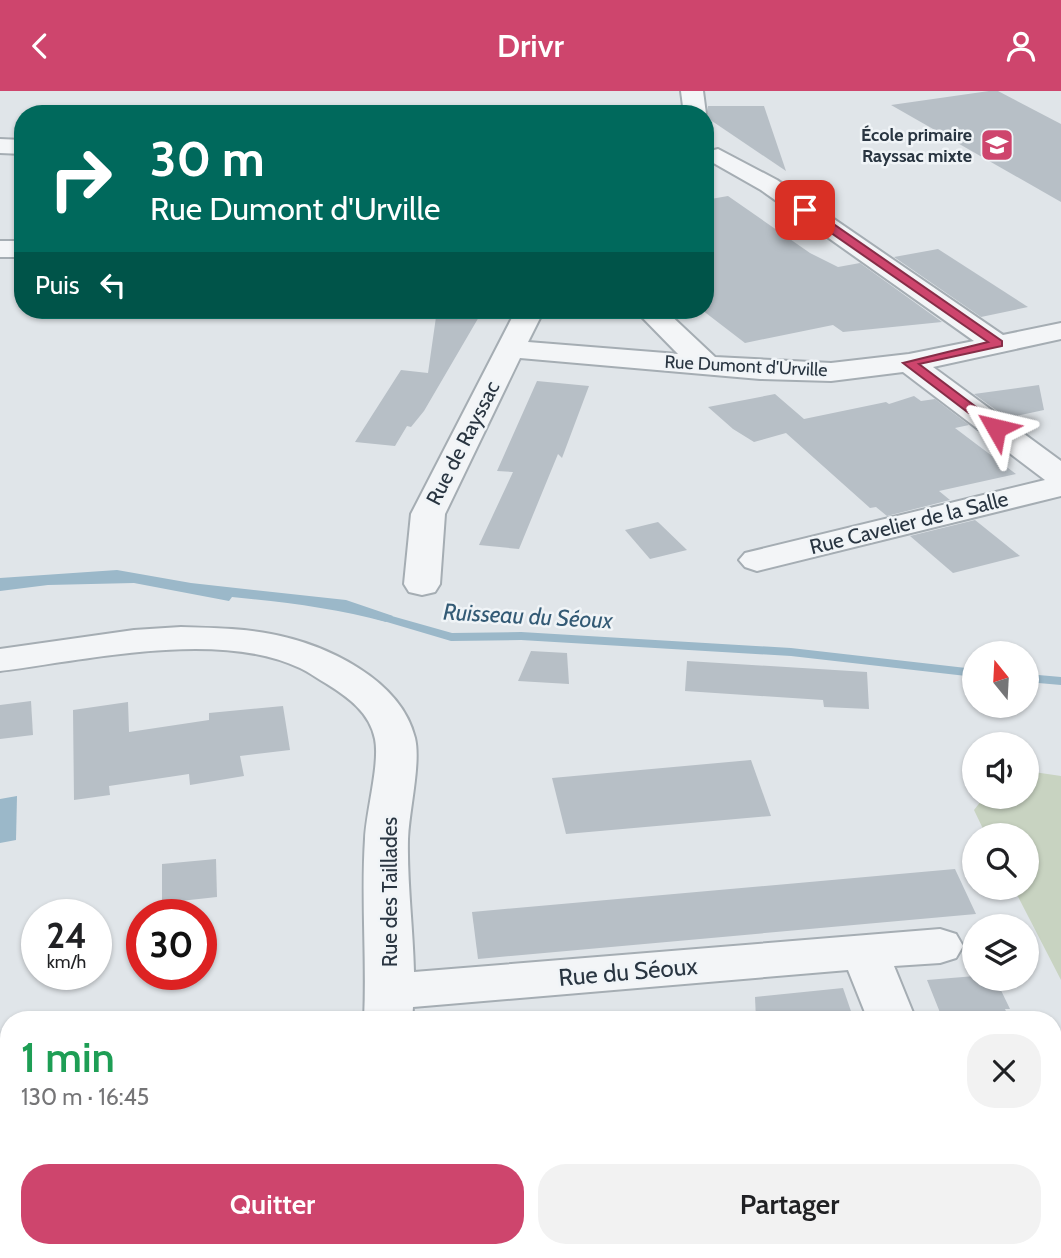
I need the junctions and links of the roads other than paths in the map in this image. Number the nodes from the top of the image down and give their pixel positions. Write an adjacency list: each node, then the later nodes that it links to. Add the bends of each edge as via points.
1 (714, 158): 5 (street, via 769,185)
2 (526, 319): 6 (street, Rue de Rayssac)
3 (658, 319): 8 (street)
4 (1061, 331): 5 (street, Rue Dumont d'Urville)
5 (998, 344): 7 (street, Rue Dumont d'Urville)
6 (511, 349): 8 (street, Rue Dumont d'Urville); 12 (street, Rue de Rayssac, via 428,514)
7 (909, 363): 8 (street, Rue Dumont d'Urville, via 831,372); 9 (street)
8 (706, 365)
9 (1061, 476)
10 (1061, 486): 11 (street, Rue Cavelier de la Salle)
11 (757, 560)
12 (422, 584)
13 (0, 660): 16 (street, Rue des Taillades, via 166,639 229,638 308,655 378,703 396,740 386,849)
14 (940, 946): 15 (street, Rue du Séoux)
15 (865, 953): 16 (street, Rue du Séoux); 17 (street)
16 (390, 1005)
17 (888, 1011)

